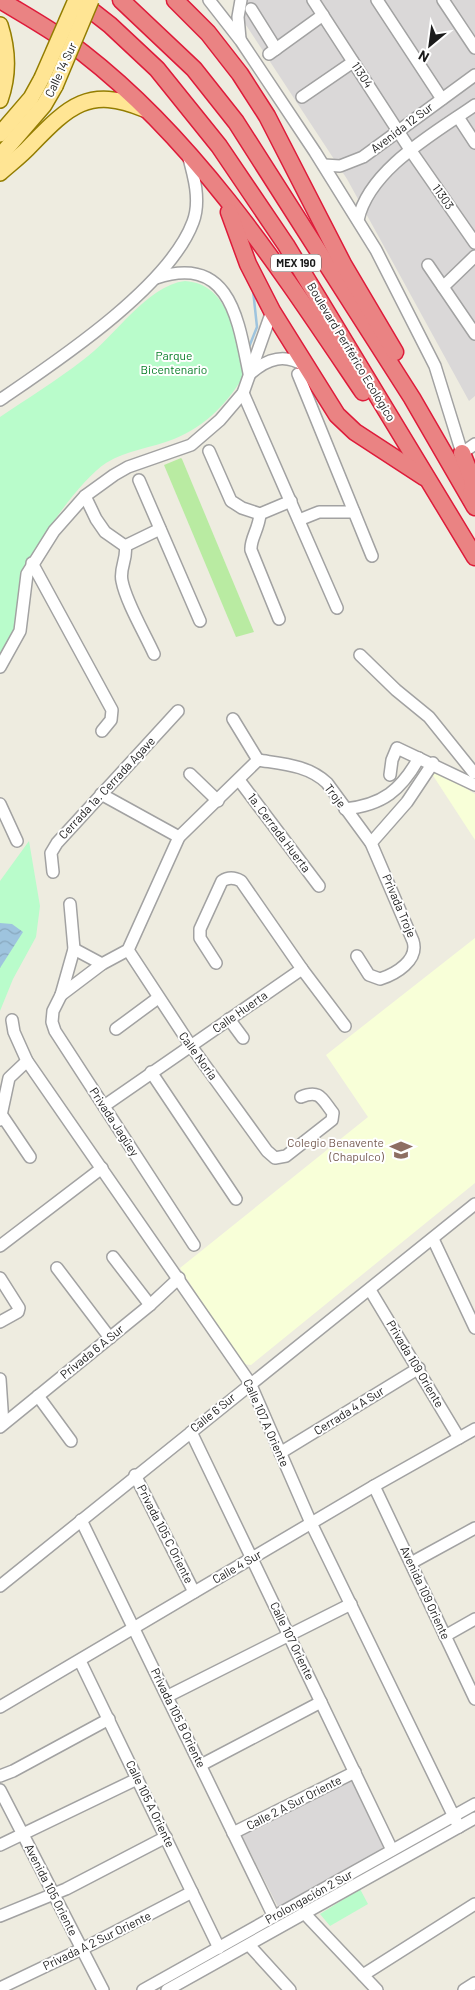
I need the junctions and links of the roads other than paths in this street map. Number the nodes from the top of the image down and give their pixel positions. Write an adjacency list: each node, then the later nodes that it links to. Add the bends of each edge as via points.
1 (0, 0): 22 (highway, via 83,53)
2 (77, 0): 25 (main road, Calle 14 Sur, bridge, via 35,91); 48 (highway, Boulevard Periférico Ecológico / MEX 190, via 158,69 220,146 286,245)
3 (91, 0): 29 (main road, Calle 14 Sur, bridge, via 44,105)
4 (121, 0): 44 (highway, Boulevard Periférico Ecológico / MEX 190, via 194,69 236,122)
5 (176, 0): 44 (highway, via 208,33 267,116 343,264 406,372)
6 (209, 0): 14 (street)
7 (241, 0): 14 (street, via 238,18)
8 (313, 0): 12 (street, 11304)
9 (377, 0): 19 (street)
10 (443, 0): 15 (street)
11 (251, 9): 12 (street, via 273,52)
12 (323, 15): 16 (street, 11304)
13 (0, 25): 20 (main road, via 7,61)
14 (241, 41): 30 (street)
15 (475, 48)
16 (354, 62): 18 (street); 24 (street, 11304)
17 (475, 75): 19 (street, Avenida 12 Sur)
18 (302, 97)
19 (442, 99): 24 (street, Avenida 12 Sur)
20 (0, 100)
21 (475, 105): 23 (street, Avenida 12 Sur)
22 (146, 109): 28 (highway); 31 (main road, via 126,101 104,98 82,102 61,115)
23 (458, 117): 26 (street); 27 (street, Avenida 12 Sur)
24 (398, 131): 27 (street, 11304); 30 (street, Avenida 12 Sur, via 355,162 340,166)
25 (0, 134)
26 (475, 143)
27 (411, 151): 33 (street, Avenida 12 Sur, via 374,186); 34 (street, 11303)
28 (188, 154): 32 (highway); 37 (street, via 196,196 194,221)
29 (0, 156)
30 (324, 165): 33 (street)
31 (0, 173)
32 (223, 195): 39 (highway, via 248,264); 48 (highway, via 394,439)
33 (358, 220): 46 (street, via 435,366)
34 (475, 243)
35 (475, 256): 38 (street)
36 (428, 265): 38 (street)
37 (156, 278): 42 (street, via 186,273 206,277 220,286 236,317); 45 (street, via 75,348)
38 (443, 287): 40 (street)
39 (272, 311): 41 (highway); 42 (street)
40 (475, 334)
41 (303, 371): 42 (street, via 286,358 273,358); 49 (highway, via 345,424); 54 (street)
42 (249, 374): 43 (street)
43 (243, 393): 51 (street, via 220,420 191,445 128,467); 52 (street)
44 (412, 398): 53 (highway, Boulevard Periférico Ecológico / MEX 190)
45 (0, 400)
46 (468, 449): 53 (highway)
47 (209, 451): 55 (street, via 231,500)
48 (415, 458): 49 (highway, Boulevard Periférico Ecológico / MEX 190)
49 (426, 478): 60 (highway, Boulevard Periférico Ecológico / MEX 190)
50 (139, 480): 57 (street)
51 (85, 496): 58 (street, via 105,532); 61 (street, via 54,531)
52 (291, 501): 55 (street); 56 (street)
53 (473, 503)
54 (354, 512): 56 (street, via 319,512); 59 (street)
55 (260, 514): 63 (street, via 251,550)
56 (299, 520): 62 (street)
57 (160, 529): 58 (street); 64 (street)
58 (125, 546): 65 (street, via 127,553 122,566 122,581)
59 (372, 556)
60 (475, 557)
61 (32, 564): 67 (street, via 25,582 18,636); 70 (street, via 112,710 112,720)
62 (337, 608)
63 (279, 619)
64 (200, 621)
65 (154, 654)
66 (360, 655): 76 (street, via 429,717)
67 (0, 667)
68 (178, 712): 78 (street, Cerrada 1a. Cerrada Agave)
69 (233, 719): 72 (street)
70 (102, 731)
71 (419, 758): 73 (street); 75 (street, via 397,748); 81 (street, via 393,793 364,807)
72 (258, 760): 77 (street); 81 (street, Troje, via 294,766 318,775)
73 (433, 763): 76 (street); 84 (street, via 407,802)
74 (190, 774): 79 (street)
75 (390, 775)
76 (472, 778)
77 (239, 780): 79 (street); 86 (street, 1a. Cerrada Huerta)
78 (101, 794): 82 (street); 85 (street, Cerrada 1a. Cerrada Agave, via 57,843 51,853)
79 (218, 800): 82 (street)
80 (0, 804): 83 (street)
81 (345, 809): 84 (street, Troje)
82 (179, 837): 89 (street)
83 (17, 842)
84 (371, 843): 90 (street, Privada Troje, via 414,941 415,952 411,960 380,980 369,975)
85 (52, 872)
86 (319, 886)
87 (70, 904): 88 (street)
88 (74, 949): 92 (street); 94 (street, Privada Jagüey)
89 (128, 950): 92 (street); 95 (street, Calle Noria)
90 (357, 956)
91 (216, 963): 93 (street, via 200,938 200,929 222,882 232,878 241,881)
92 (102, 964): 94 (street)
93 (302, 969): 97 (street, Calle Huerta); 98 (street)
94 (61, 995): 105 (street, Privada Jagüey, via 53,1011 55,1031)
95 (158, 998): 99 (street); 101 (street, Calle Noria)
96 (12, 1020): 102 (street, Calle 107 A Oriente)
97 (229, 1020): 100 (street); 101 (street, Calle Huerta)
98 (345, 1026)
99 (116, 1029)
100 (243, 1038)
101 (190, 1046): 103 (street, Calle Huerta); 104 (street, Calle Noria, via 275,1158 286,1156 332,1120 333,1113 319,1095 311,1092)
102 (27, 1061): 106 (street, via 9,1078); 109 (street, Calle 107 A Oriente)
103 (151, 1072): 105 (street, Calle Huerta); 110 (street)
104 (301, 1097)
105 (104, 1106): 113 (street, Privada Jagüey)
106 (1, 1114): 107 (street); 108 (street)
107 (0, 1120)
108 (30, 1157)
109 (102, 1168): 114 (street); 118 (street, Calle 107 A Oriente, via 128,1210)
110 (236, 1198)
111 (475, 1204): 112 (street, Calle 6 Sur)
112 (434, 1239): 119 (street, Calle 6 Sur); 122 (street)
113 (194, 1245)
114 (0, 1246)
115 (113, 1257): 120 (street)
116 (57, 1268): 123 (street)
117 (0, 1278): 121 (street, via 19,1308 18,1312)
118 (179, 1278): 120 (street, Privada 6 A Sur); 126 (street, Calle 107 A Oriente)
119 (370, 1290): 124 (street, Privada 109 Oriente); 126 (street, Calle 6 Sur)
120 (150, 1305): 123 (street, Privada 6 A Sur)
121 (0, 1322)
122 (475, 1328)
123 (110, 1338): 127 (street, Privada 6 A Sur)
124 (419, 1368): 131 (street, Privada 109 Oriente); 133 (street, Cerrada 4 A Sur)
125 (0, 1379): 128 (street, Privada 6 A Sur)
126 (250, 1383): 130 (street, Calle 6 Sur); 133 (street, Calle 107 A Oriente)
127 (38, 1396): 128 (street, Privada 6 A Sur); 132 (street)
128 (1, 1426)
129 (475, 1430): 131 (street, Calle 4 Sur)
130 (191, 1432): 134 (street, Calle 6 Sur); 139 (street, Calle 107 Oriente)
131 (459, 1438): 135 (street, Calle 4 Sur)
132 (71, 1441)
133 (280, 1454): 137 (street, Calle 107 A Oriente)
134 (135, 1475): 136 (street, Calle 6 Sur); 142 (street, Privada 105 C Oriente)
135 (374, 1486): 137 (street, Calle 4 Sur); 140 (street, Avenida 109 Oriente)
136 (81, 1520): 141 (street, Calle 6 Sur); 145 (street, Privada 105 B Oriente)
137 (311, 1523): 139 (street, Calle 4 Sur); 143 (street, Calle 107 A Oriente)
138 (475, 1528): 140 (street)
139 (252, 1558): 142 (street, Calle 4 Sur); 146 (street, Calle 107 Oriente)
140 (411, 1563): 147 (street, Avenida 109 Oriente)
141 (0, 1586)
142 (194, 1592): 145 (street, Calle 4 Sur)
143 (351, 1604): 146 (street); 160 (street, Calle 107 A Oriente)
144 (475, 1619): 147 (street)
145 (133, 1628): 148 (street, Calle 4 Sur); 149 (street, Privada 105 B Oriente)
146 (288, 1634): 149 (street); 151 (street, Calle 107 Oriente)
147 (445, 1636): 150 (street, Avenida 109 Oriente)
148 (80, 1661): 152 (street, Calle 4 Sur); 153 (street, Calle 105 A Oriente)
149 (168, 1696): 154 (street, Privada 105 B Oriente)
150 (475, 1699)
151 (321, 1702): 154 (street); 155 (street, Calle 107 Oriente)
152 (0, 1707)
153 (109, 1719): 156 (street); 157 (street, Calle 105 A Oriente)
154 (201, 1765): 163 (street, Privada 105 B Oriente)
155 (355, 1772): 163 (street, Calle 2 A Sur Oriente); 167 (street, Calle 107 Oriente)
156 (0, 1776)
157 (137, 1779): 164 (street); 165 (street, Calle 105 A Oriente)
158 (0, 1790): 164 (street, Avenida 105 Oriente)
159 (475, 1804): 160 (street, Prolongación 2 Sur)
160 (454, 1816): 162 (street, Calle 107 A Oriente); 167 (street, Prolongación 2 Sur)
161 (475, 1818): 162 (street, Prolongación 2 Sur)
162 (459, 1827): 171 (street, Prolongación 2 Sur)
163 (233, 1833): 173 (street, Privada 105 B Oriente)
164 (23, 1834): 166 (street); 169 (street, Avenida 105 Oriente)
165 (166, 1837): 168 (street, Calle 105 A Oriente); 169 (street)
166 (0, 1845)
167 (392, 1850): 173 (street, Prolongación 2 Sur)
168 (192, 1892): 175 (street, Calle 105 A Oriente); 176 (street, Privada A 2 Sur Oriente)
169 (53, 1894): 172 (street); 176 (street, Avenida 105 Oriente)
170 (475, 1904): 177 (street)
171 (305, 1914): 174 (street, Prolongación 2 Sur); 177 (street)
172 (0, 1916)
173 (274, 1917): 175 (street, Prolongación 2 Sur)
174 (249, 1945): 179 (street, Prolongación 2 Sur); 184 (street)
175 (220, 1948): 182 (street, Prolongación 2 Sur)
176 (81, 1949): 180 (street, Privada A 2 Sur Oriente); 181 (street, Avenida 105 Oriente)
177 (363, 1975): 185 (street)
178 (475, 1983): 186 (street)
179 (184, 1986): 183 (street, Prolongación 2 Sur)
180 (0, 1988)
181 (103, 1990)
182 (143, 1990)
183 (167, 1990)
184 (290, 1990)
185 (378, 1990)
186 (464, 1990)

